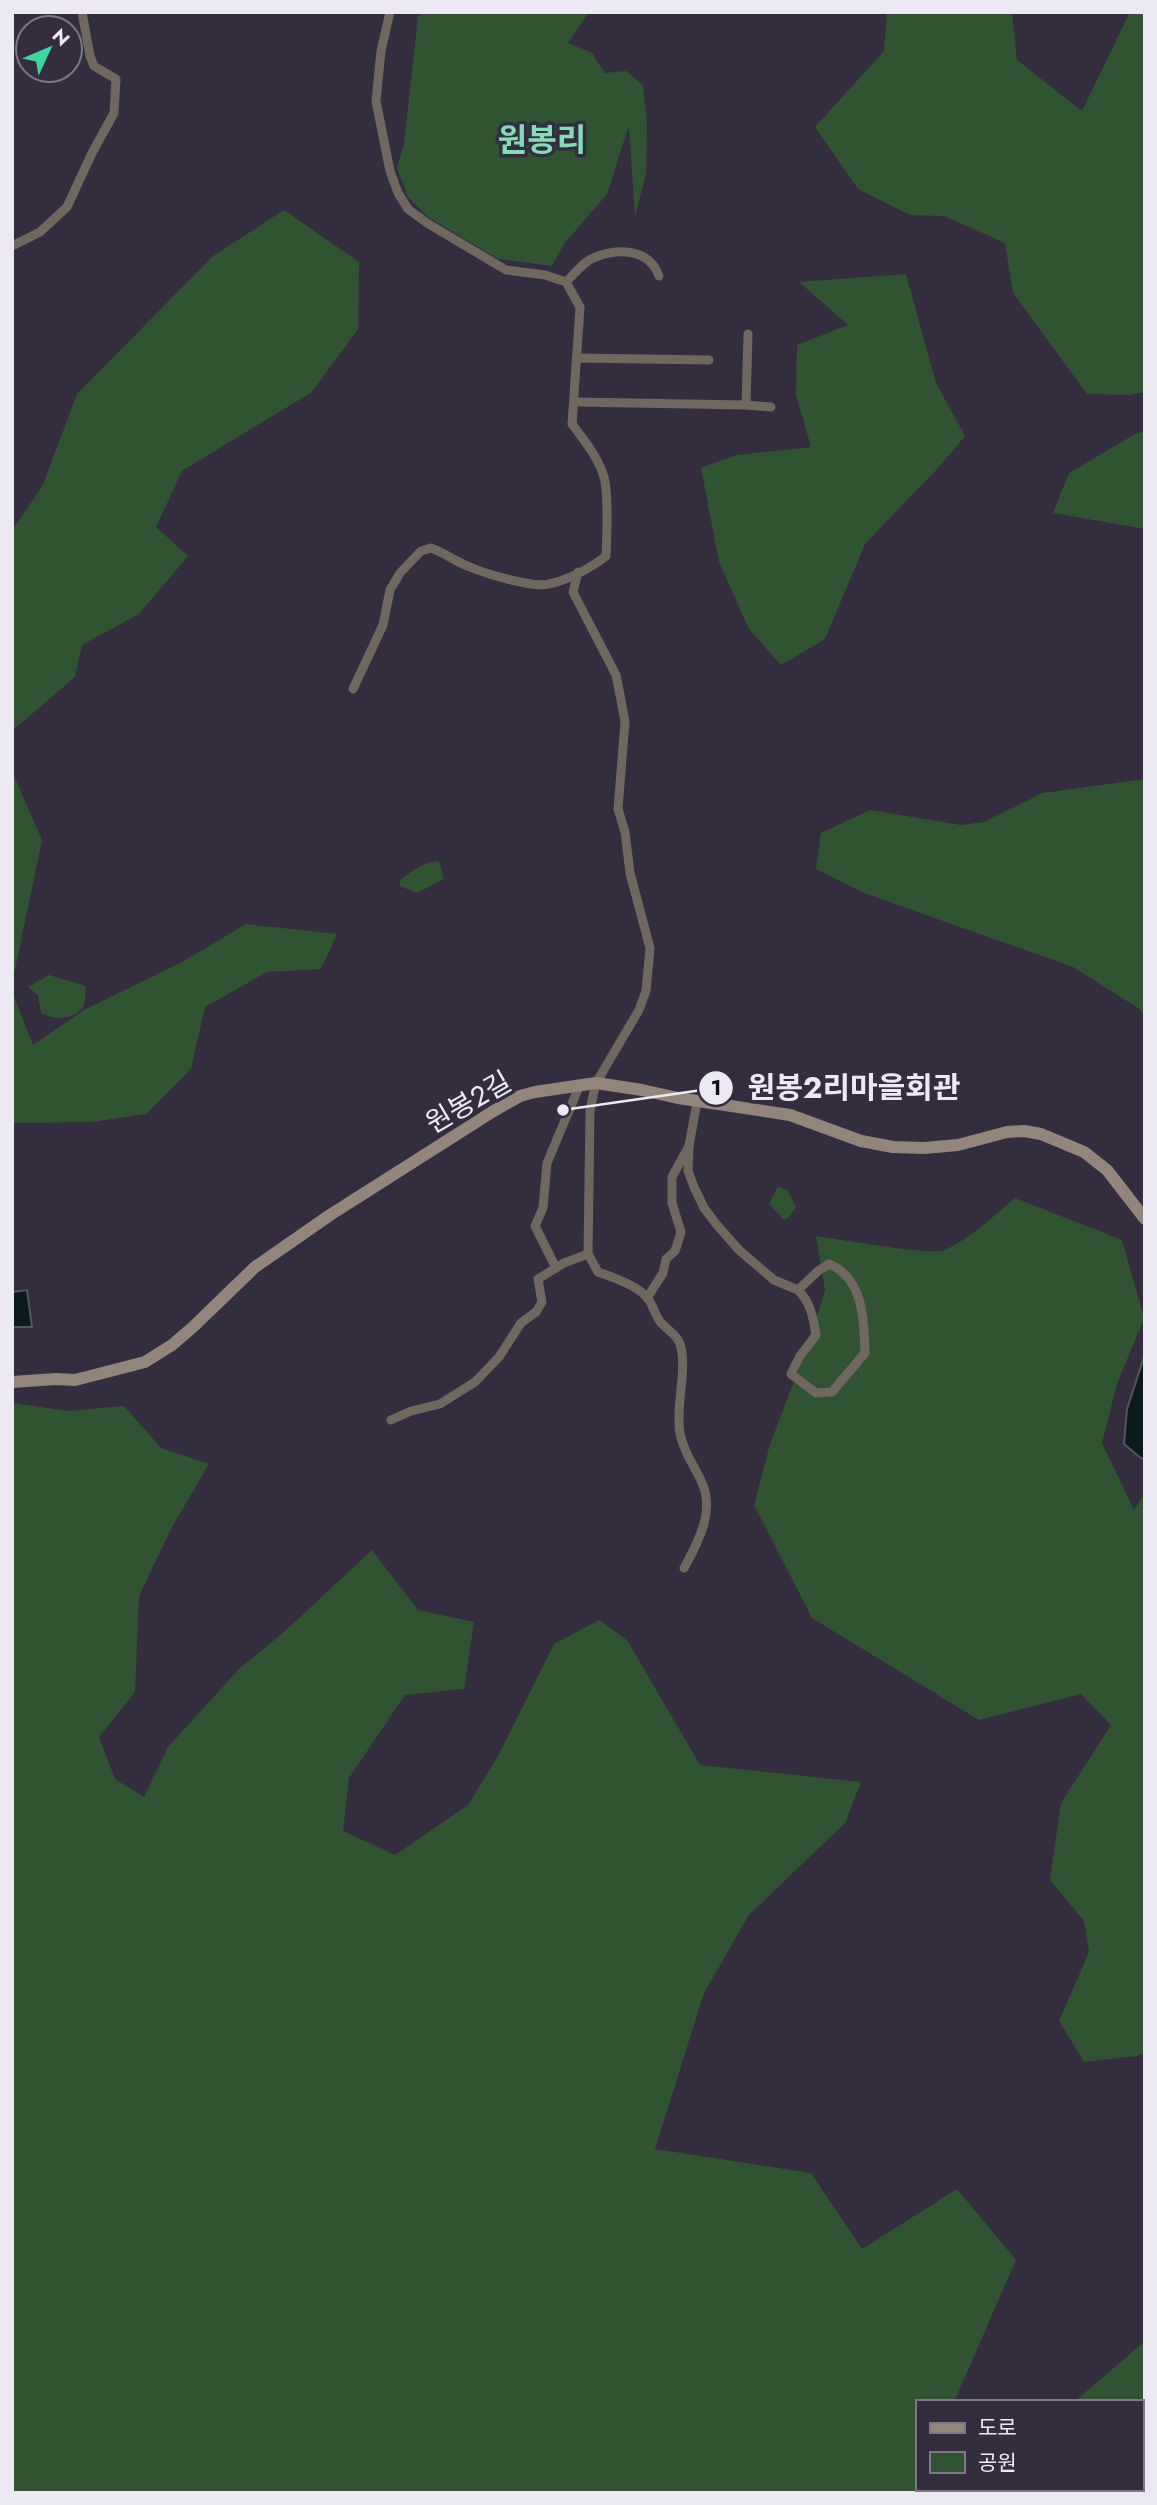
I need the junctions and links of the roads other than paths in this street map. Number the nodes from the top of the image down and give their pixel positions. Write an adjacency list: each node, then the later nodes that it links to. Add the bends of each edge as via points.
1 (82, 12): 3 (street, via 94,65 116,79 114,113 67,207 40,232)
2 (390, 12): 5 (street, via 376,101 390,171 408,209 506,270)
3 (12, 246)
4 (659, 276): 5 (street, via 648,259 625,251 591,260)
5 (566, 282): 7 (street, via 580,307)
6 (748, 334): 10 (street)
7 (577, 358): 8 (street); 9 (street)
8 (709, 360)
9 (575, 402): 10 (street); 12 (street, via 572,424 591,449 604,478 607,536 606,556)
10 (747, 405): 11 (street)
11 (771, 407)
12 (578, 572): 13 (street, via 546,585 469,567 431,548 421,551 390,590 383,625); 14 (street, via 573,592 616,675 621,695 625,722 618,808 650,948 639,1010)
13 (354, 689)
14 (596, 1083): 15 (main road, 원봉2길); 16 (main road, 원봉2길); 19 (street, via 590,1110)
15 (579, 1087): 20 (street, via 547,1163 544,1208 535,1226); 23 (main road, 원봉2길, via 520,1096 461,1131 254,1267 193,1327 145,1362 75,1380)
16 (697, 1102): 17 (street); 18 (main road, 원봉2길, via 790,1115 862,1142 894,1147 924,1149 1007,1132 1041,1134 1084,1152 1107,1170)
17 (689, 1146): 21 (street, via 688,1171 704,1208 739,1250 774,1280); 22 (street, via 672,1177 672,1203 681,1232)
18 (1145, 1219)
19 (588, 1254): 20 (street); 22 (street, via 598,1272)
20 (556, 1268): 24 (street, via 538,1279 542,1302 536,1312 521,1323 499,1357 475,1382 440,1404)
21 (798, 1290): 21 (street, via 829,1264 843,1270 857,1292 865,1353 832,1392 816,1393 791,1374 816,1335 813,1312)
22 (647, 1297): 25 (street, via 659,1321 679,1341 680,1433 689,1463 707,1496 704,1523)
23 (12, 1382)
24 (391, 1420)
25 (684, 1568)

